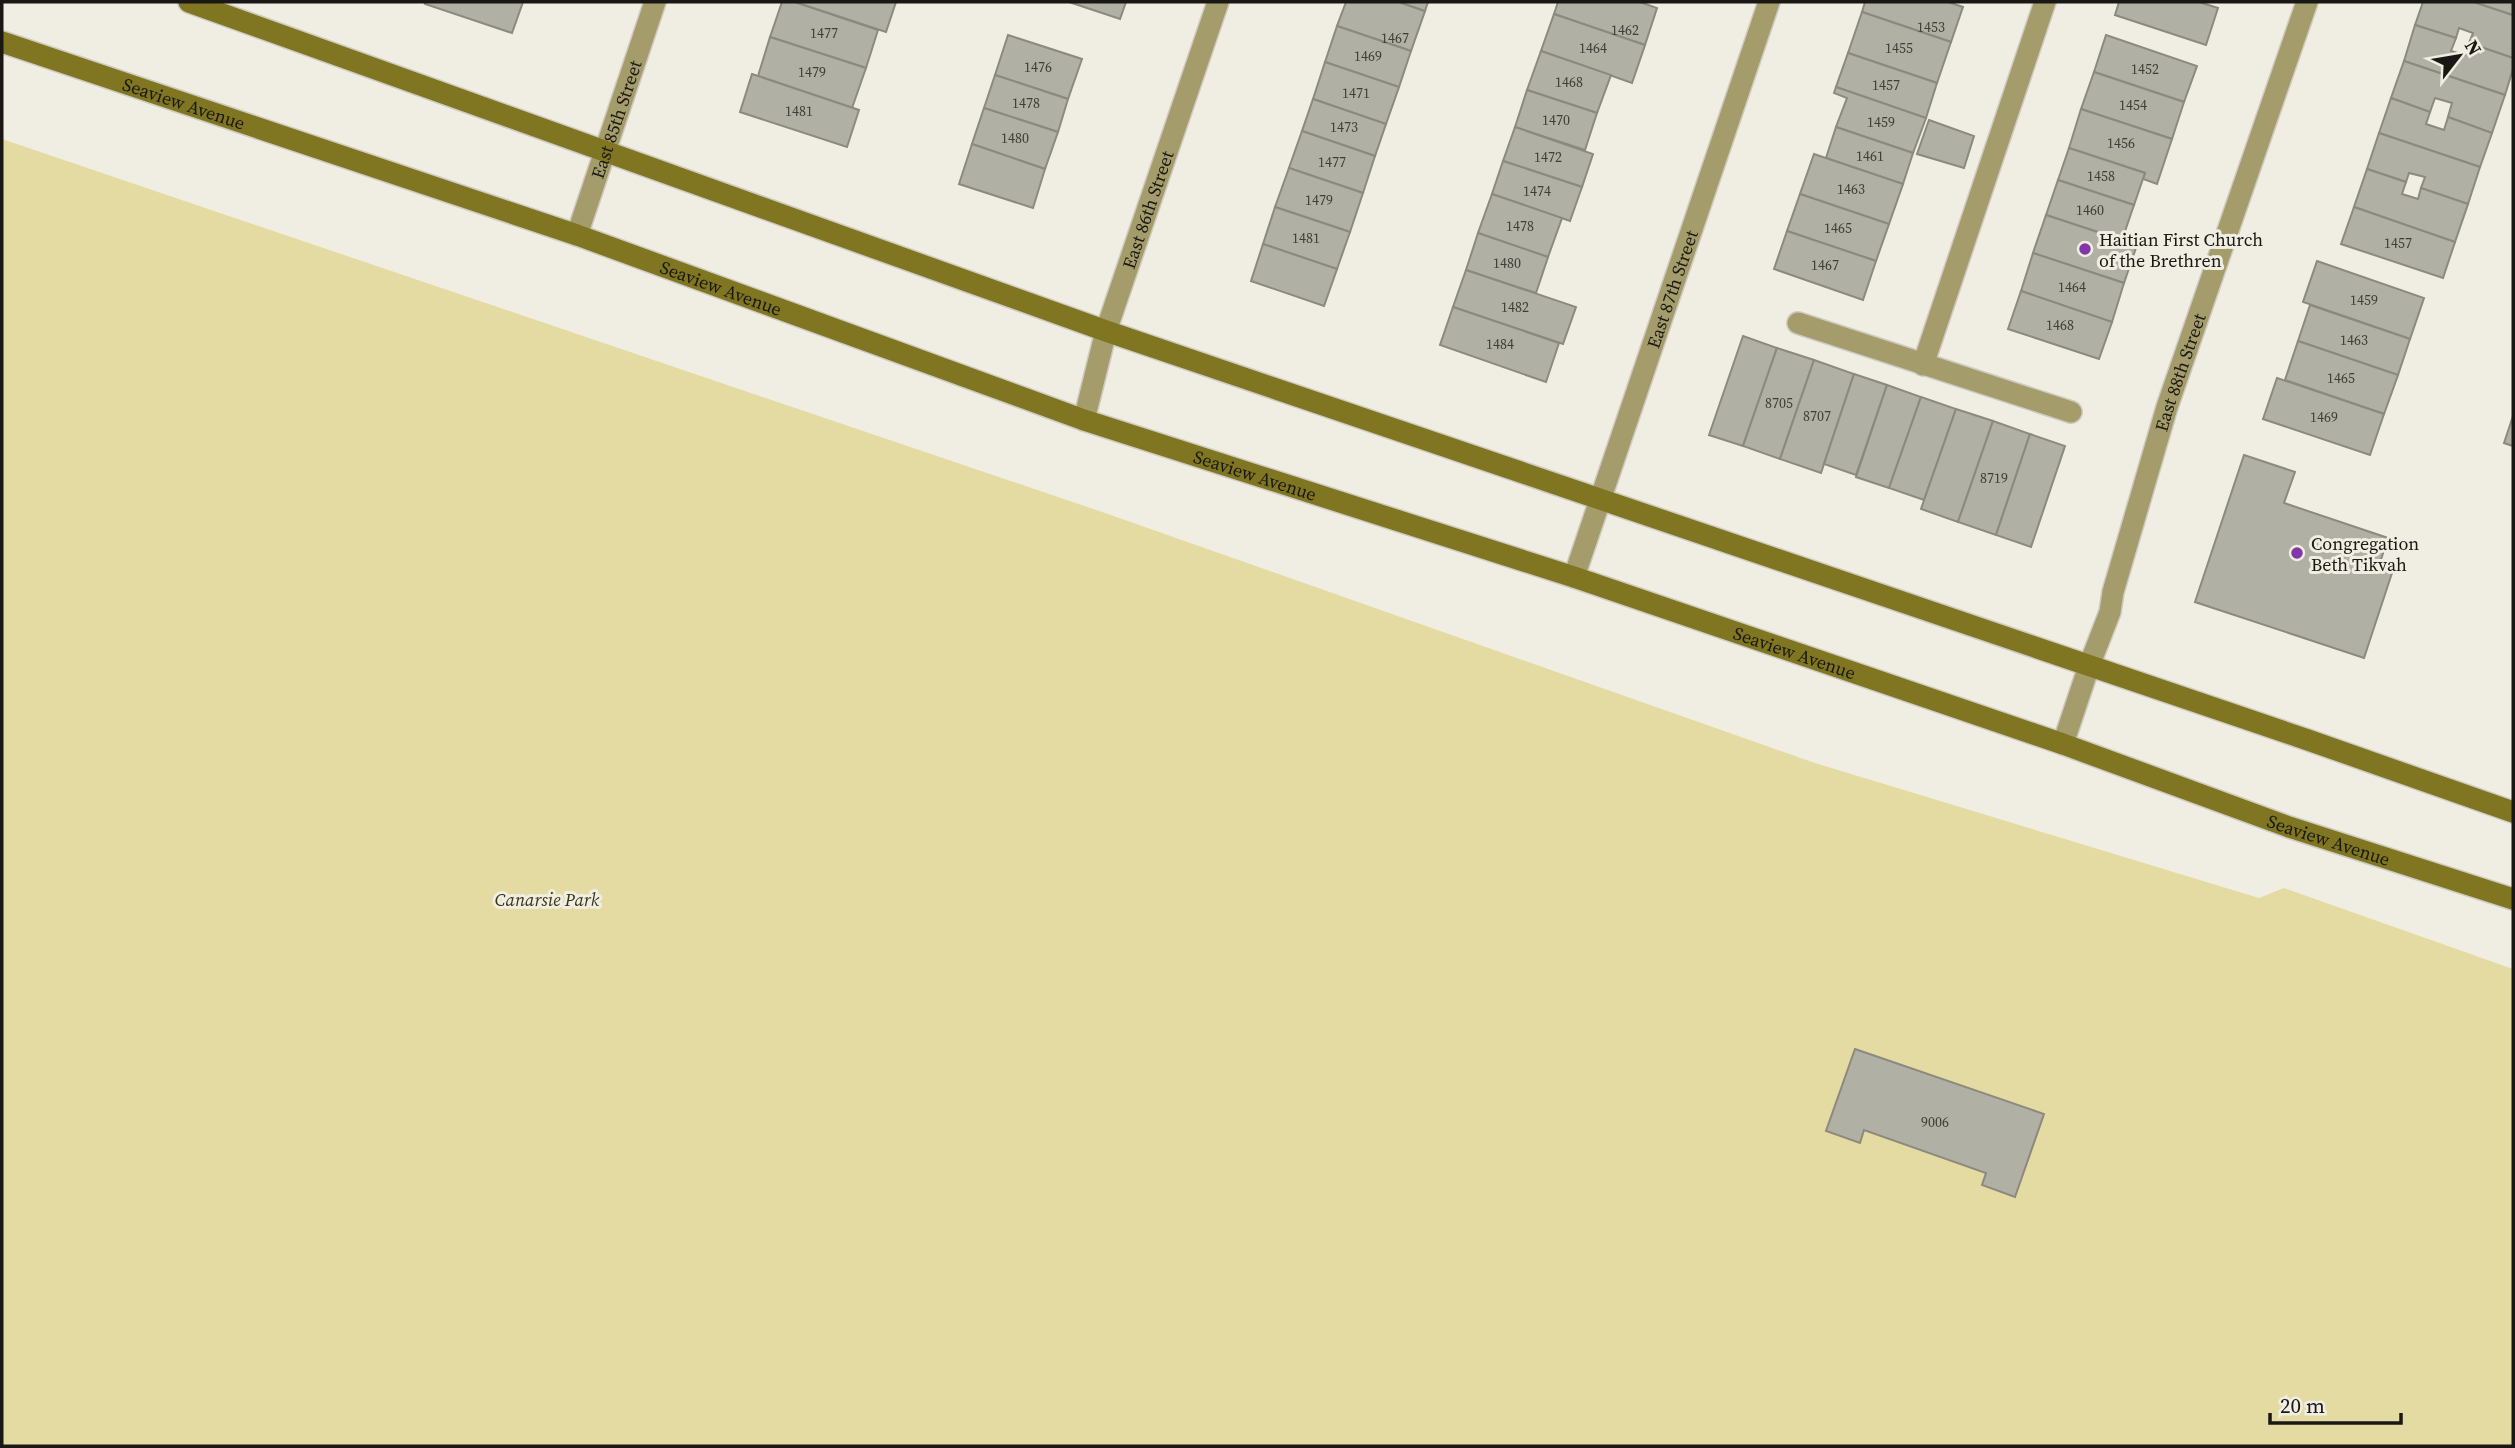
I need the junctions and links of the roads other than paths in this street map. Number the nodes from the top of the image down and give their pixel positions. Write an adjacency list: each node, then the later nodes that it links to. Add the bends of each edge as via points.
1 (189, 2): 8 (street)
2 (655, 2): 8 (street, East 85th Street)
3 (1218, 2): 11 (street, East 86th Street)
4 (1769, 2): 15 (street, East 87th Street)
5 (2045, 2): 12 (street)
6 (2307, 2): 17 (street, East 88th Street, via 2167,407 2110,612)
7 (2, 42): 9 (street, Seaview Avenue)
8 (605, 151): 9 (street, East 85th Street); 11 (street)
9 (577, 235): 14 (street, Seaview Avenue)
10 (1798, 323): 12 (street)
11 (1106, 331): 14 (street, East 86th Street); 15 (street)
12 (1923, 365): 13 (street)
13 (2071, 412)
14 (1084, 420): 16 (street, Seaview Avenue)
15 (1600, 500): 16 (street, East 87th Street); 17 (street)
16 (1574, 577): 18 (street, Seaview Avenue)
17 (2089, 666): 18 (street, East 88th Street); 19 (street)
18 (2063, 744): 20 (street, Seaview Avenue, via 2289,827)
19 (2513, 812)
20 (2513, 899)

